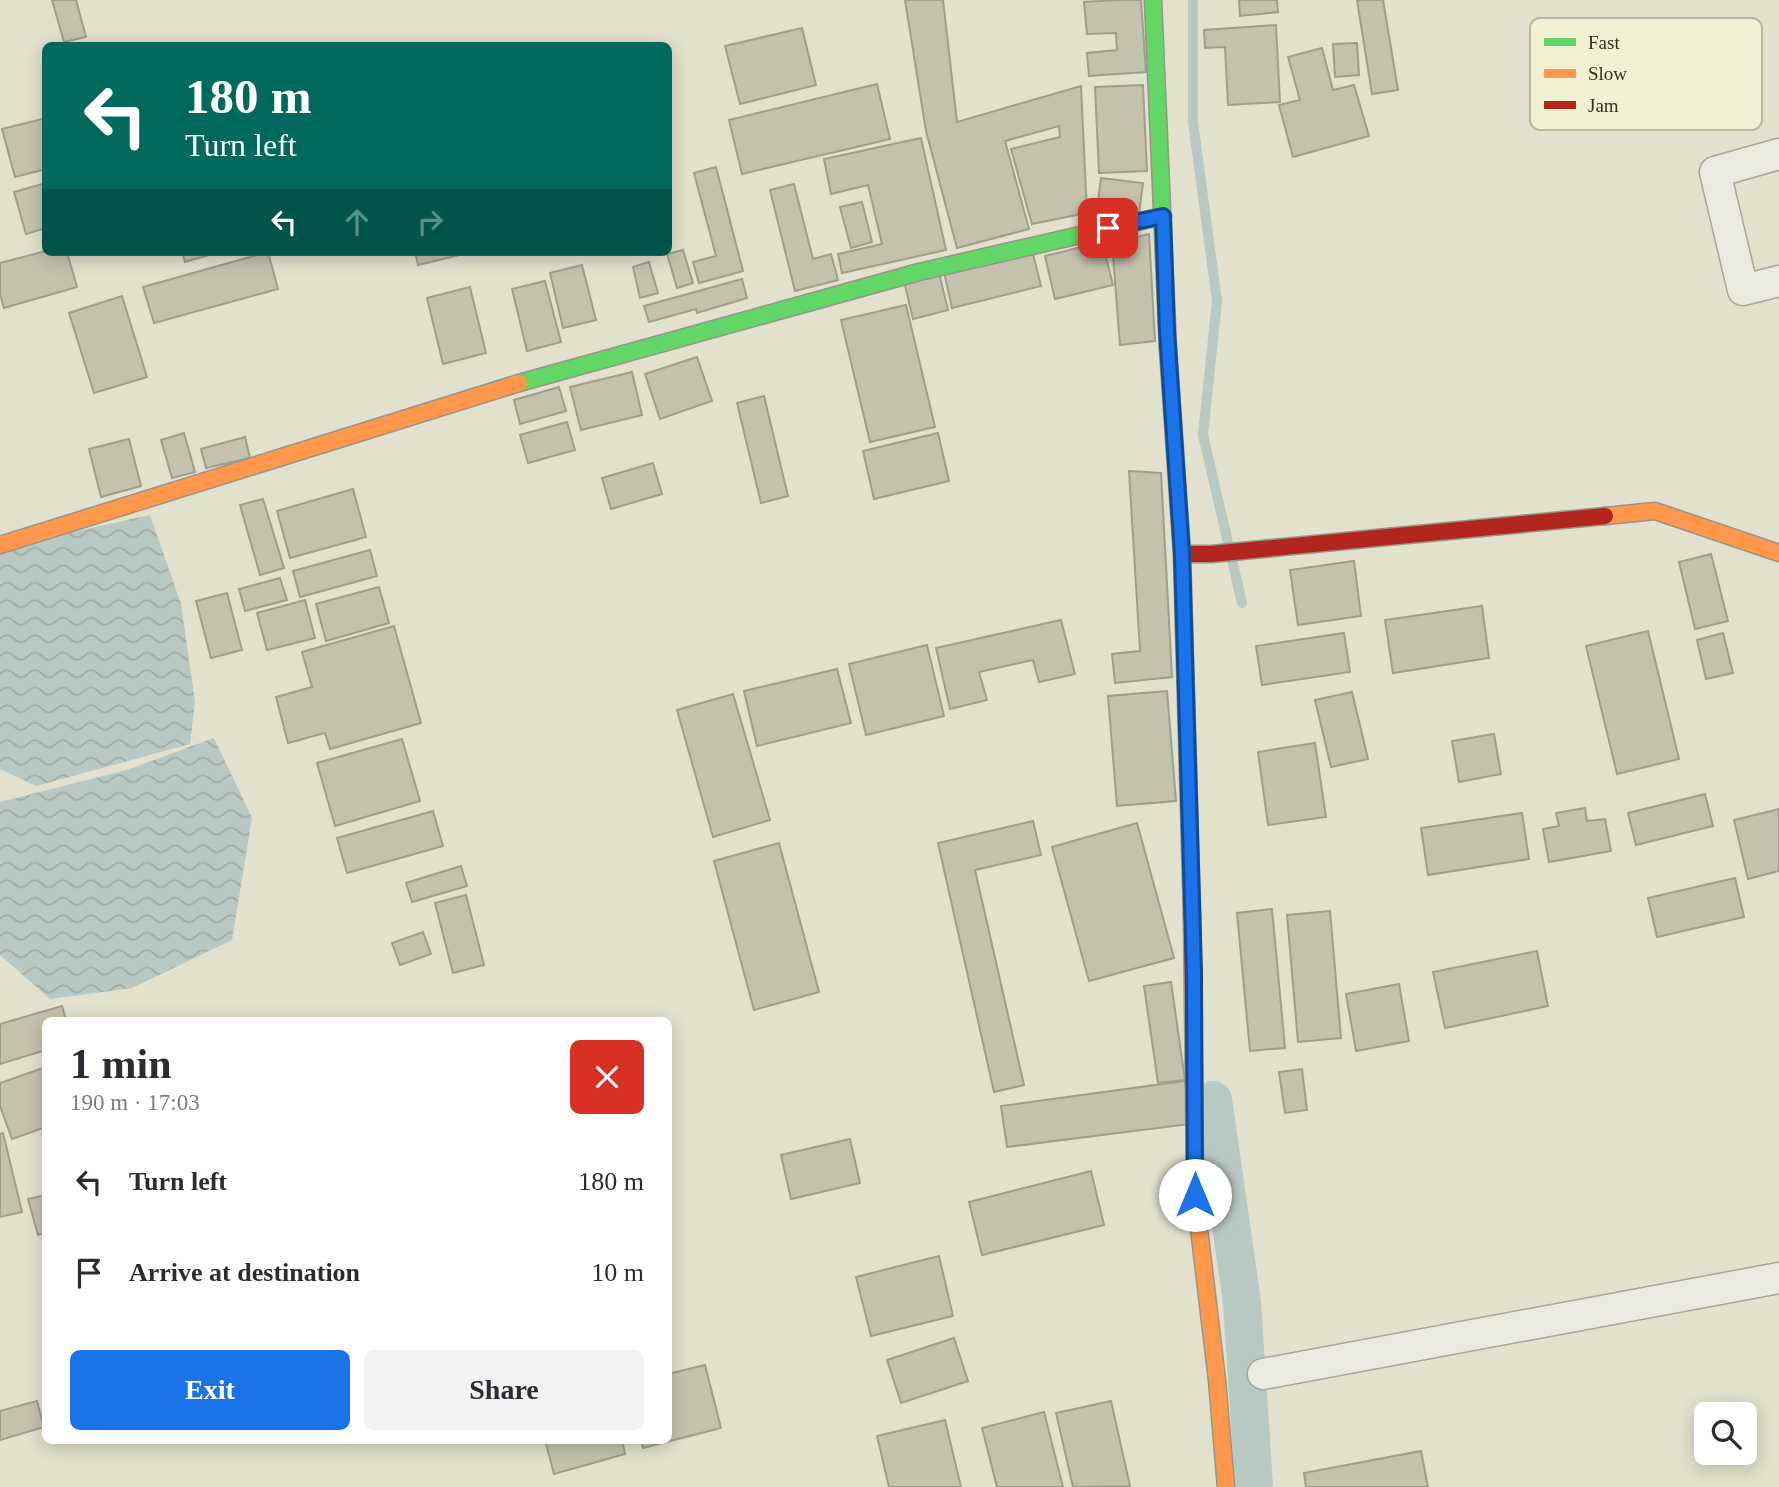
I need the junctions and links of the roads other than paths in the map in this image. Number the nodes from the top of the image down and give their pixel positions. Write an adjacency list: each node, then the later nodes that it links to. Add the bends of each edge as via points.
1 (1153, 0): 3 (street)
2 (1779, 153): 4 (street, via 1715,172 1743,290)
3 (1163, 216): 5 (street, via 919,272 493,390); 7 (street)
4 (1779, 281)
5 (0, 545)
6 (1779, 553): 7 (street, via 1655,511)
7 (1182, 554): 10 (street, via 1194,972 1195,1195)
8 (1779, 1278): 9 (street)
9 (1264, 1374)
10 (1226, 1487)

